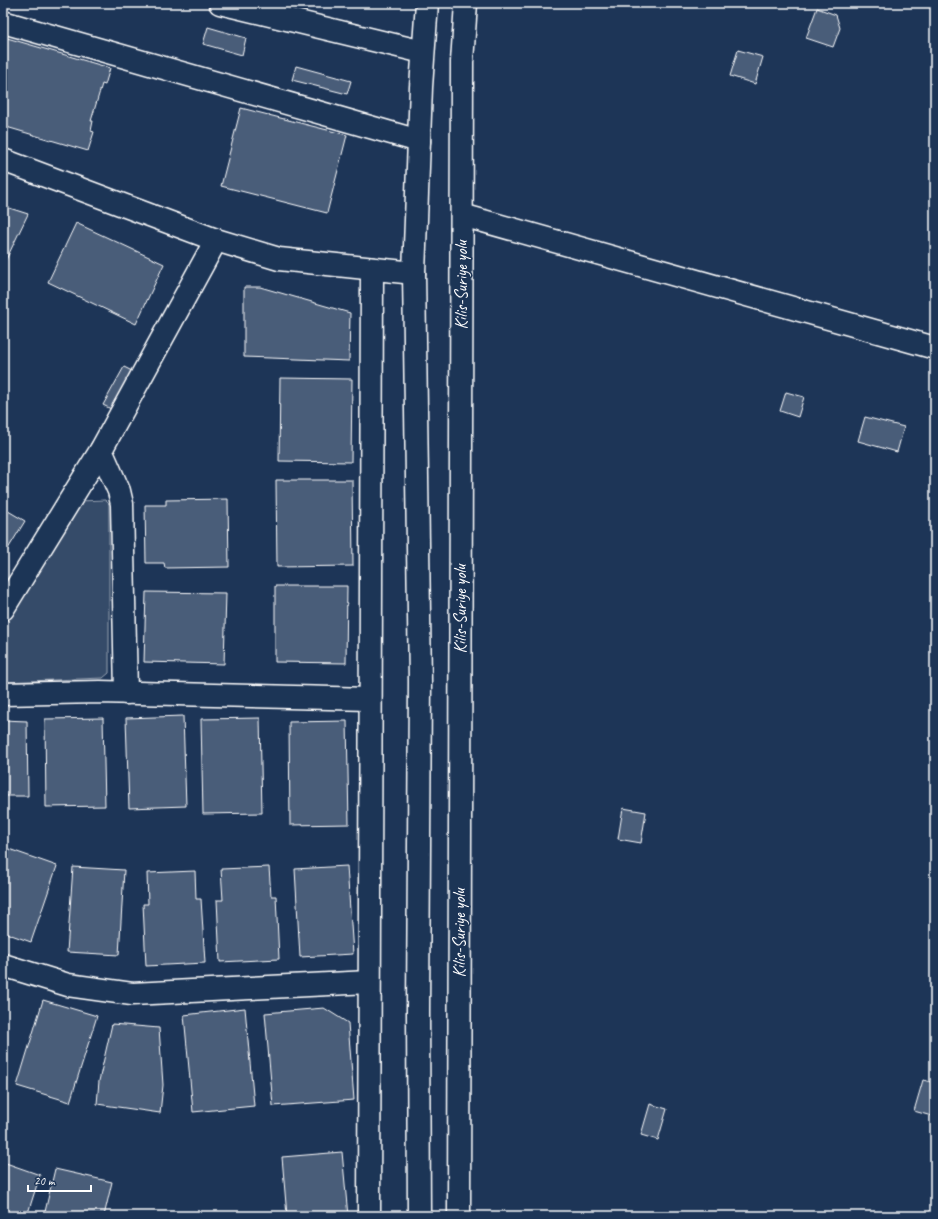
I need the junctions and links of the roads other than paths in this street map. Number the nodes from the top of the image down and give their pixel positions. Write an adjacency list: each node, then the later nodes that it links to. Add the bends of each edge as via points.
1 (220, 3): 5 (main road)
2 (427, 3): 5 (main road)
3 (466, 3): 8 (main road, Kilis-Suriye yolu, via 462,62)
4 (3, 22): 6 (main road)
5 (424, 52): 6 (main road)
6 (419, 141): 11 (main road)
7 (3, 160): 9 (main road)
8 (462, 215): 12 (main road); 22 (main road, Kilis-Suriye yolu)
9 (216, 240): 10 (main road, via 279,259); 13 (main road)
10 (372, 268): 11 (main road); 17 (main road)
11 (414, 273): 21 (main road, via 420,681)
12 (935, 348)
13 (101, 450): 14 (main road); 15 (main road, via 122,504)
14 (3, 609)
15 (126, 693): 16 (main road); 17 (main road)
16 (3, 694)
17 (369, 699): 19 (main road)
18 (3, 965): 19 (main road, via 68,985 132,994)
19 (369, 982): 20 (main road)
20 (369, 1216)
21 (419, 1216)
22 (458, 1216)

